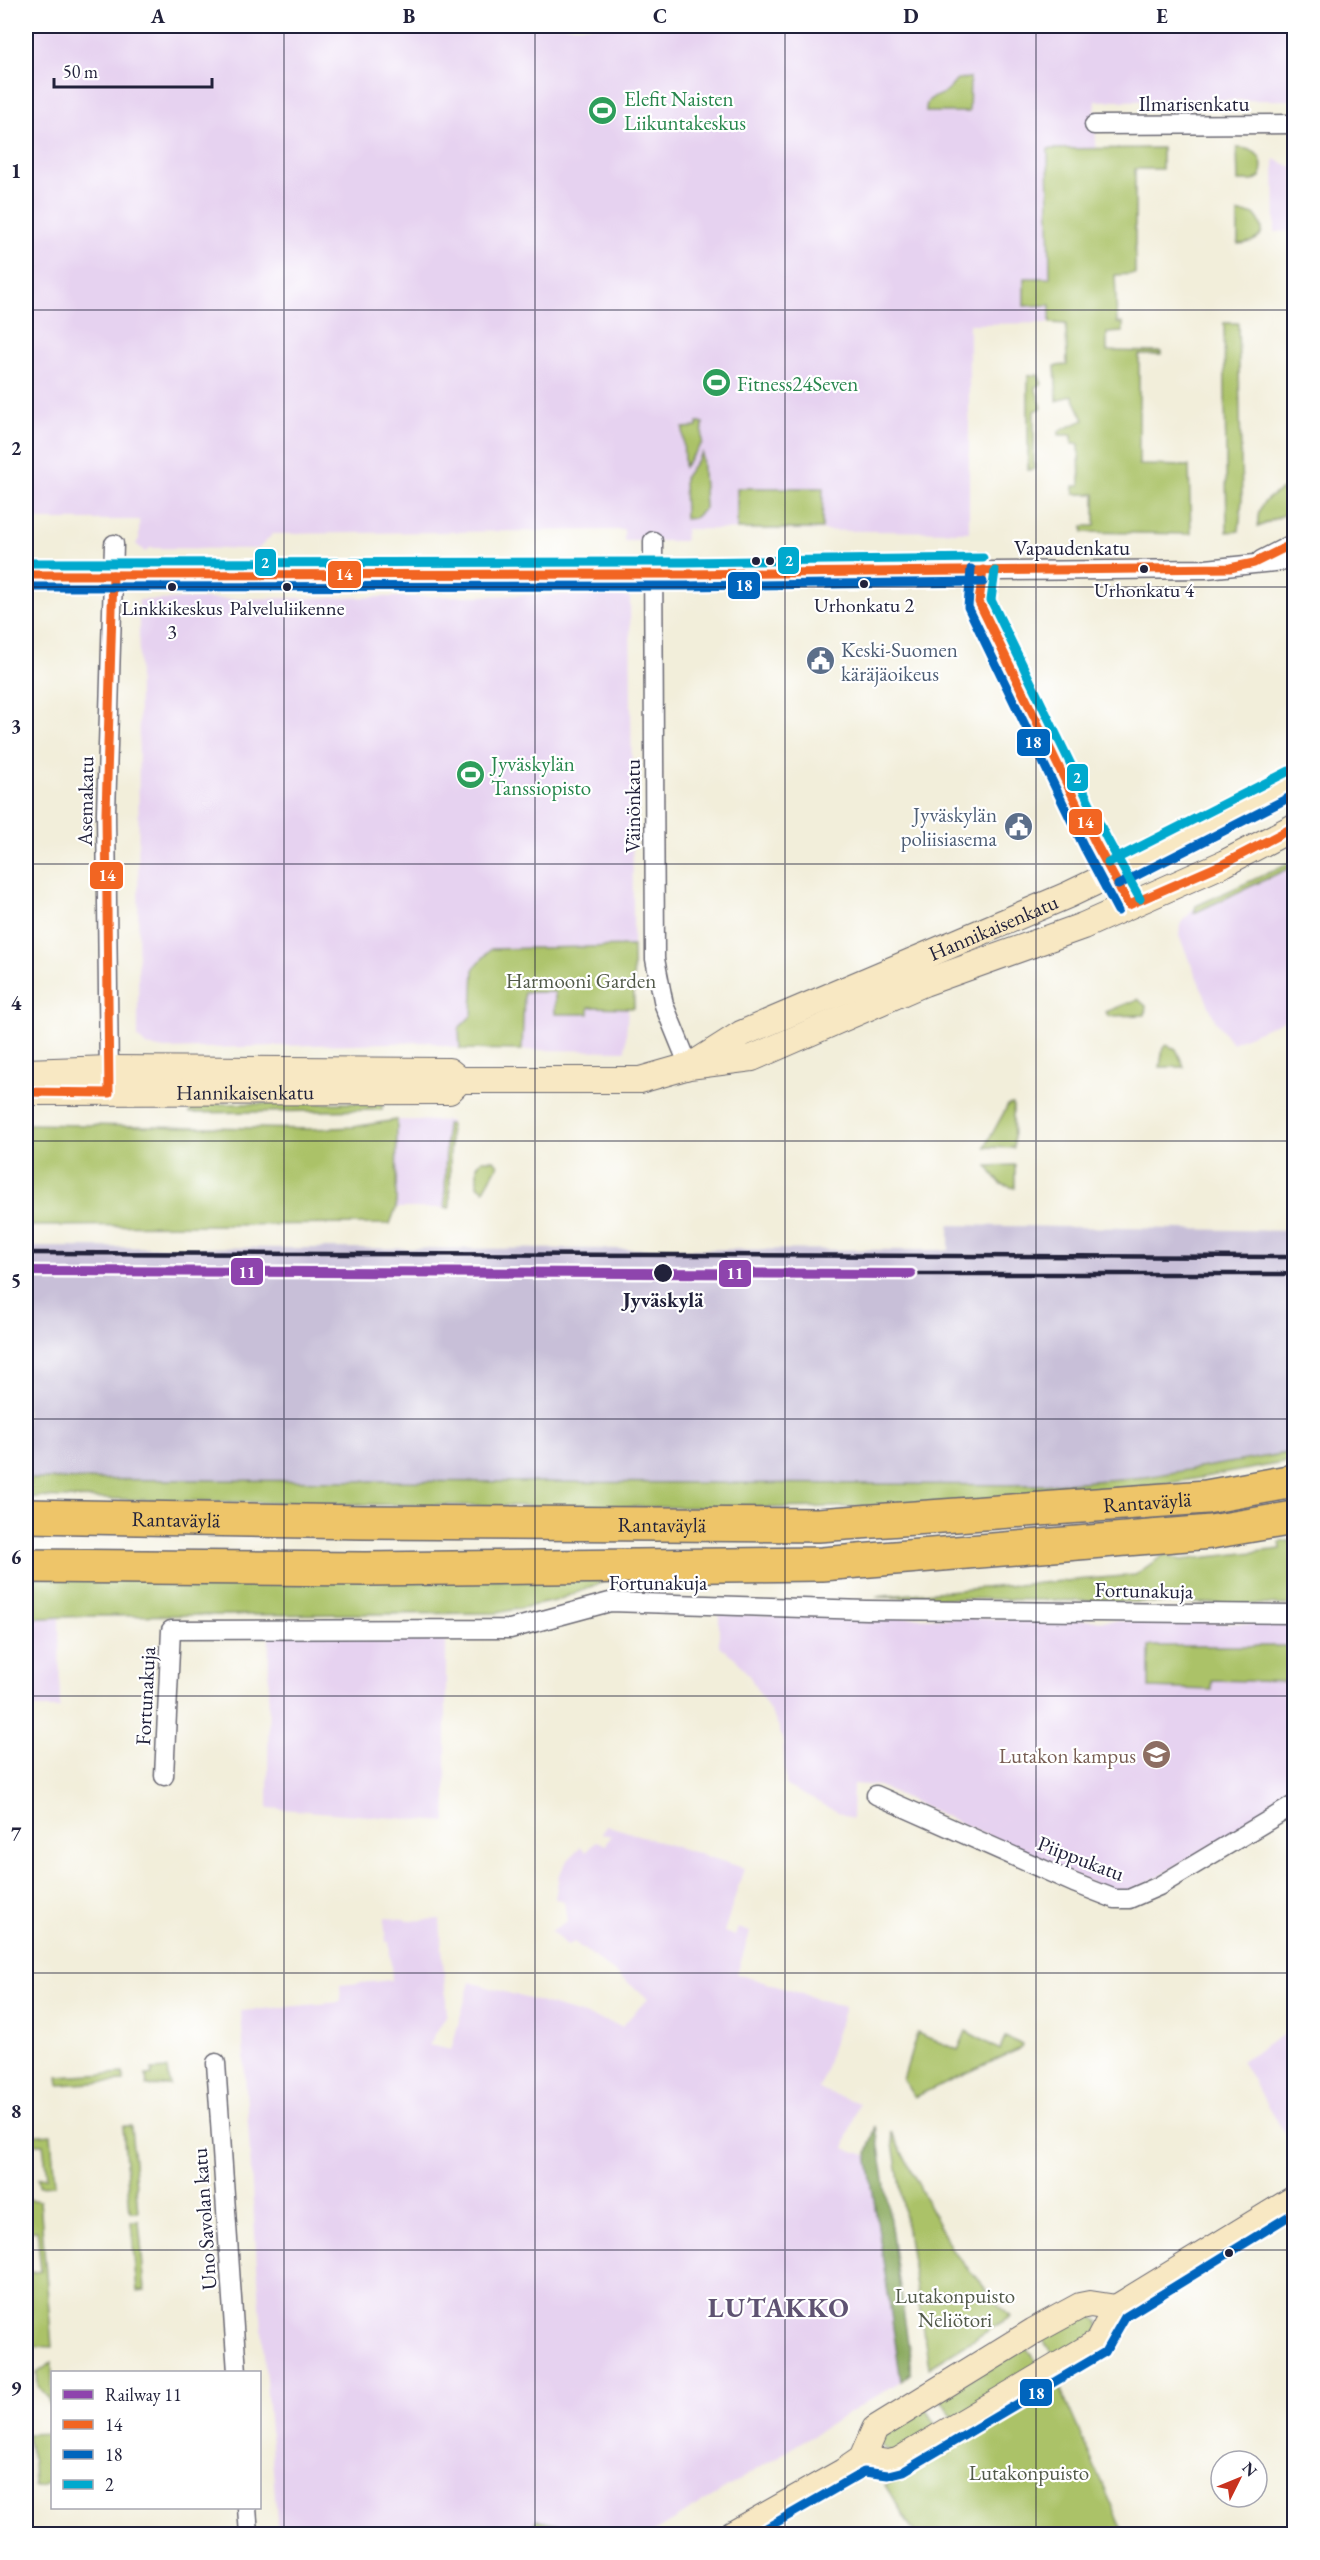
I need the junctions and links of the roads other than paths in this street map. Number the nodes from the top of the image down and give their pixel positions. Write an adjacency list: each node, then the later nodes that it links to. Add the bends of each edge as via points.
1 (1294, 124): 2 (street, Ilmarisenkatu)
2 (1094, 125)
3 (653, 541): 9 (street, Väinönkatu)
4 (1294, 543): 7 (street, Vapaudenkatu)
5 (114, 544): 11 (street, Asemakatu)
6 (1294, 560): 7 (street, Vapaudenkatu)
7 (1254, 563): 8 (street, Vapaudenkatu, via 1230,568)
8 (983, 570): 9 (street, Vapaudenkatu); 14 (street, via 979,602)
9 (653, 572): 11 (street, Vapaudenkatu); 16 (street, Väinönkatu, via 655,959 664,1005)
10 (26, 575): 11 (street, Vapaudenkatu)
11 (113, 575): 18 (street, Asemakatu, via 106,813)
12 (1294, 782): 14 (main road, Hannikaisenkatu)
13 (1294, 827): 15 (main road, Hannikaisenkatu, via 1225,863)
14 (1113, 874): 15 (street); 16 (main road, Hannikaisenkatu, via 741,1034)
15 (1129, 905): 16 (main road, Hannikaisenkatu, via 1068,932 924,983 752,1058)
16 (689, 1066): 18 (main road, Hannikaisenkatu, via 640,1080 460,1080 449,1071)
17 (26, 1072): 18 (main road, Hannikaisenkatu)
18 (109, 1081): 19 (main road, Hannikaisenkatu)
19 (26, 1092)
20 (1294, 1481): 21 (highway, Rantaväylä, via 1206,1497 818,1525)
21 (26, 1516)
22 (1294, 1518): 23 (highway, Rantaväylä, via 1212,1533 822,1564 365,1569)
23 (26, 1566)
24 (1294, 1614): 25 (street, Fortunakuja, via 866,1610 610,1602 510,1629 171,1630)
25 (164, 1776)
26 (876, 1795): 27 (street, Piippukatu, via 1074,1883 1122,1899 1159,1886)
27 (1294, 1805)
28 (216, 2063): 31 (street, Uno Savolan katu)
29 (1294, 2199): 30 (main road)
30 (1116, 2308): 32 (main road, via 1098,2342 949,2431 898,2461); 32 (main road, via 1080,2306 1034,2331 875,2429)
31 (237, 2371)
32 (862, 2459): 35 (main road)
33 (247, 2509): 34 (street)
34 (249, 2535)
35 (733, 2535)

